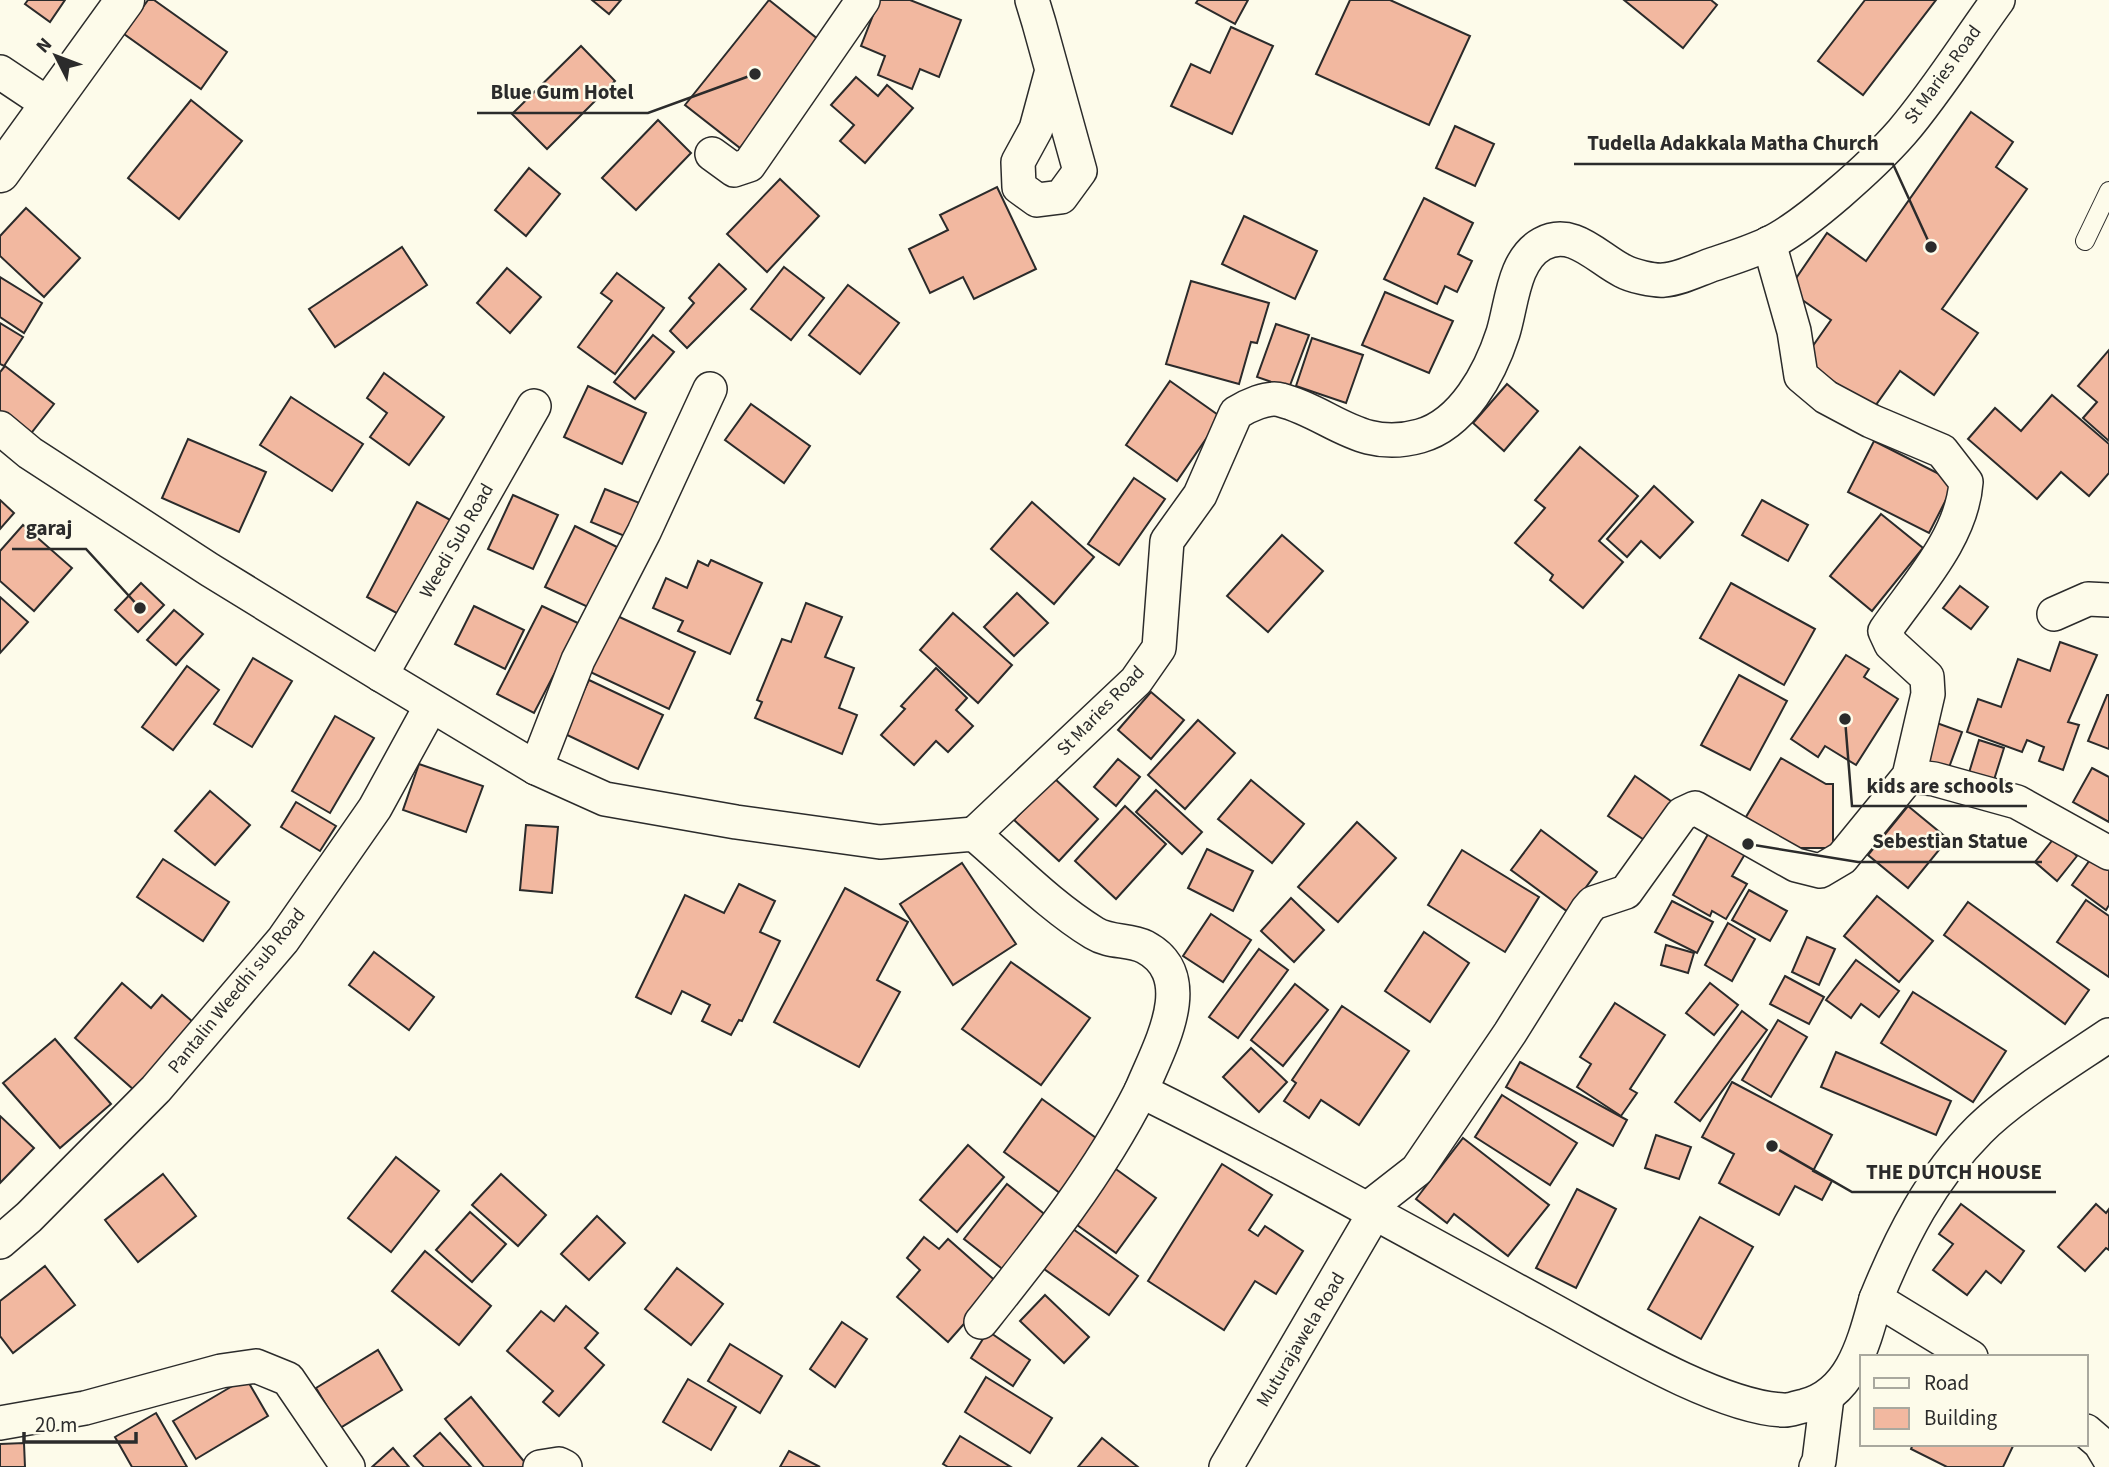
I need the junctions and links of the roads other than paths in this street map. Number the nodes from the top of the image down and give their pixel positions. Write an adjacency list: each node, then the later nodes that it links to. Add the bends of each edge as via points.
1 (125, 0): 7 (main road)
2 (863, 0): 8 (street, via 749,165 734,170)
3 (1032, 0): 5 (street)
4 (1998, 0): 12 (street, St Maries Road, via 1902,132 1866,169)
5 (1052, 70)
6 (0, 72): 7 (street)
7 (48, 104): 9 (main road)
8 (712, 154)
9 (0, 173)
10 (2109, 191): 11 (lane)
11 (2085, 242)
12 (1769, 243): 21 (street, via 1794,331 1801,376 1826,397 1871,421 1942,451 1966,482 1964,505 1947,540 1885,631 1891,644 1927,677 1928,694); 22 (street, St Maries Road, via 1664,280 1624,272 1576,243 1560,239 1545,243 1531,252 1520,271 1502,335 1472,396 1451,419 1423,435 1393,442 1346,430 1279,399 1236,413 1200,495 1167,541 1159,648 1136,681)
13 (710, 389): 20 (street, via 579,660)
14 (534, 406): 18 (street, Weedi Sub Road)
15 (0, 429): 18 (street, via 210,570)
16 (2109, 600): 17 (street, via 2088,599)
17 (2054, 614)
18 (381, 675): 19 (street)
19 (431, 706): 20 (street); 27 (street, Pantalin Weedhi sub Road, via 375,808 283,940 156,1088)
20 (536, 768): 22 (street, via 605,799 736,822 880,842)
21 (1909, 776): 23 (street, via 2017,802); 26 (street, via 1842,858 1820,871 1796,865 1695,808 1682,814 1626,892 1592,903 1417,1170)
22 (974, 834): 25 (street, via 1070,916 1109,941 1143,946 1171,975 1173,1009)
23 (2109, 853)
24 (2109, 1035): 28 (street, via 1979,1129 1925,1197)
25 (1142, 1091): 26 (street); 29 (street, via 1076,1202)
26 (1371, 1211): 31 (street, via 1721,1396 1784,1411); 38 (street, Muturajawela Road)
27 (0, 1242)
28 (1876, 1299): 30 (street); 31 (street, via 1865,1341 1844,1382)
29 (981, 1322)
30 (1968, 1355)
31 (1827, 1397): 39 (street)
32 (0, 1423): 35 (street, via 85,1408 256,1366 288,1379)
33 (2088, 1433): 34 (street)
34 (2109, 1458)
35 (341, 1465)
36 (540, 1467): 37 (street)
37 (565, 1467)
38 (1226, 1467)
39 (1815, 1467)

